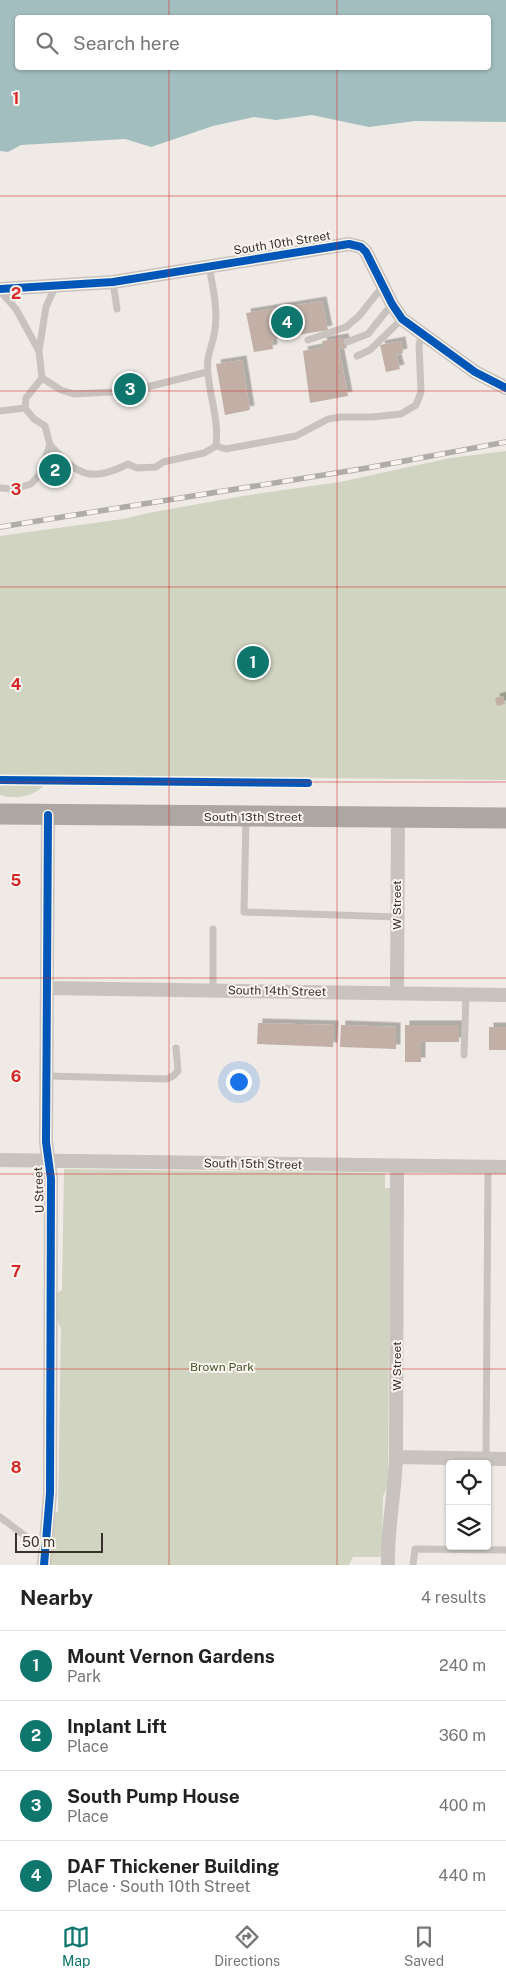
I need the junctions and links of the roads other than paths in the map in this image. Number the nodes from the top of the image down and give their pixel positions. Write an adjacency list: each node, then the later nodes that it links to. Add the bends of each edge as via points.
1 (209, 266): 2 (street, South 10th Street); 3 (street, South 10th Street, via 355,244 366,252); 14 (lane, via 215,318)
2 (113, 282): 4 (street, South 10th Street); 7 (lane)
3 (383, 286): 6 (street, South 10th Street); 10 (lane, via 346,327)
4 (55, 287): 5 (street, South 10th Street); 12 (lane, via 46,307)
5 (0, 290): 12 (lane, via 16,309)
6 (392, 304): 8 (street, South 10th Street); 11 (lane, via 368,334)
7 (117, 309)
8 (402, 319): 9 (street, South 10th Street); 13 (lane, via 370,350)
9 (422, 334): 17 (street, South 10th Street, via 486,379); 22 (lane, via 419,345 421,392 416,405 402,414 328,419 296,436 226,449)
10 (308, 340)
11 (347, 342)
12 (39, 351): 15 (lane)
13 (357, 356)
14 (208, 372): 16 (lane); 22 (lane, via 218,428)
15 (42, 378): 18 (lane, via 74,394); 19 (lane, via 26,398)
16 (147, 386)
17 (506, 388)
18 (111, 392)
19 (25, 408): 20 (lane); 21 (lane, via 45,426)
20 (0, 411)
21 (50, 445): 22 (lane, via 78,471 93,475 107,474 128,464 137,468 156,467 163,462 204,453); 23 (lane, via 39,475 31,484 15,489)
22 (216, 446)
23 (0, 488)
24 (0, 814): 25 (main road, South 13th Street)
25 (48, 815): 26 (main road, South 13th Street); 31 (street, U Street)
26 (246, 817): 27 (main road, South 13th Street); 29 (lane, via 244,912)
27 (398, 817): 28 (main road, South 13th Street); 29 (street, W Street)
28 (506, 818)
29 (397, 917): 33 (street, W Street)
30 (214, 929): 32 (lane)
31 (47, 988): 32 (street, South 14th Street); 38 (street, U Street)
32 (213, 990): 33 (street, South 14th Street)
33 (397, 993): 34 (street, South 14th Street)
34 (466, 994): 35 (street, South 14th Street); 37 (lane)
35 (506, 995)
36 (176, 1048): 38 (lane, via 178,1071 167,1079)
37 (464, 1055)
38 (47, 1076): 40 (street, U Street, via 46,1142)
39 (0, 1160): 40 (street, South 15th Street)
40 (49, 1161): 41 (street, South 15th Street); 48 (street, U Street, via 50,1492)
41 (397, 1166): 42 (street, South 15th Street); 44 (street, W Street)
42 (488, 1167): 43 (street, South 15th Street); 45 (lane)
43 (506, 1168)
44 (396, 1457): 45 (street); 51 (street, W Street)
45 (486, 1458): 46 (street)
46 (506, 1459)
47 (0, 1517): 48 (lane, via 32,1541)
48 (47, 1542): 50 (street, U Street)
49 (506, 1550): 52 (lane, via 415,1549)
50 (44, 1565)
51 (388, 1565)
52 (413, 1565)

